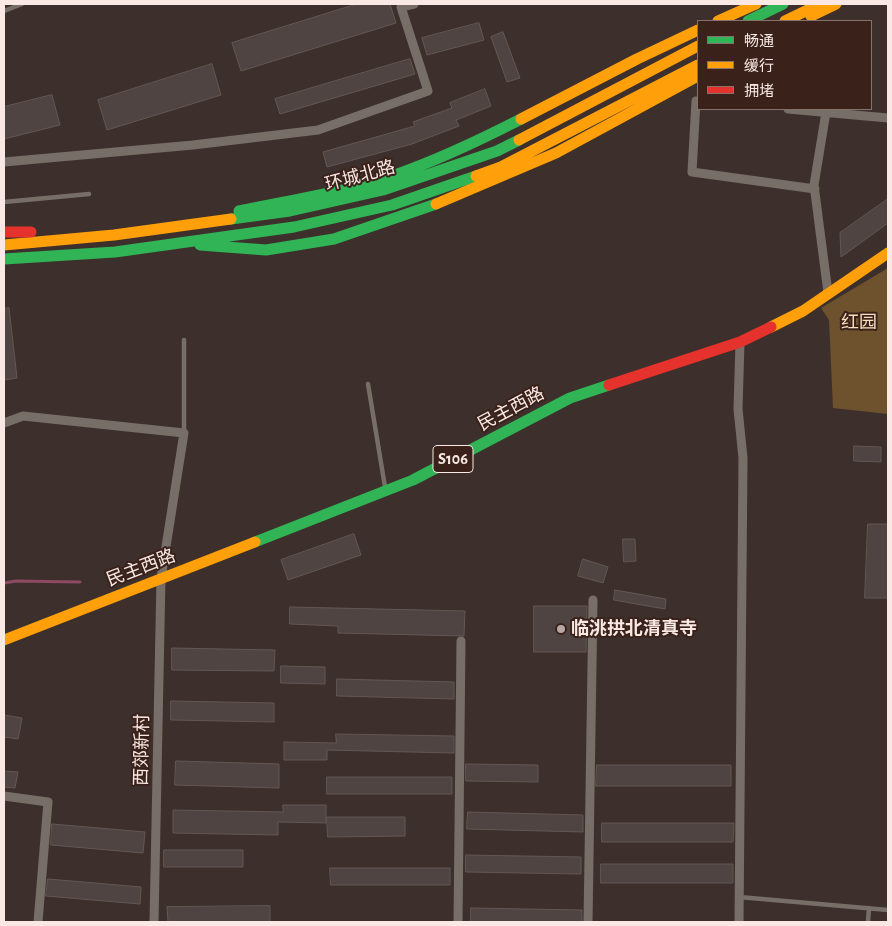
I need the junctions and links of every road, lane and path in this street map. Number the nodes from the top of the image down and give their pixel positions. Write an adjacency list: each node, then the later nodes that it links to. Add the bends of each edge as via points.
1 (22, 4): 7 (lane)
2 (414, 4): 20 (street, via 401,7 428,91 318,130)
3 (756, 4): 8 (main road)
4 (783, 4): 9 (main road)
5 (820, 4): 10 (main road)
6 (836, 4): 11 (main road)
7 (4, 11)
8 (720, 20)
9 (750, 20)
10 (787, 20)
11 (804, 20)
12 (697, 30): 24 (main road, via 477,142 395,175)
13 (697, 47): 24 (main road, 环城北路, via 497,150 383,190 290,211)
14 (697, 66): 27 (main road, 环城北路, via 501,167 392,205 294,228)
15 (697, 77): 27 (main road, via 556,153 453,198 334,239 266,250)
16 (697, 101): 21 (street, via 692,172)
17 (801, 110): 18 (street)
18 (826, 112): 19 (street); 21 (street)
19 (888, 118)
20 (4, 162)
21 (814, 189): 33 (street)
22 (89, 194): 23 (lane)
23 (4, 202)
24 (173, 227): 26 (main road, 环城北路)
25 (4, 232): 26 (main road)
26 (114, 235): 28 (main road, 环城北路)
27 (177, 243): 29 (main road, 环城北路)
28 (4, 245)
29 (154, 246): 31 (main road, 环城北路, via 115,252); 32 (main road, via 119,258)
30 (888, 253): 33 (main road, 民主西路 / S106)
31 (4, 259)
32 (4, 267)
33 (828, 293): 35 (main road, 民主西路 / S106, via 803,311)
34 (184, 340): 38 (lane)
35 (740, 342): 39 (main road, 民主西路 / S106, via 570,398 413,480); 45 (street, via 738,409 743,458)
36 (368, 384): 39 (lane)
37 (4, 423): 38 (street, via 23,416)
38 (184, 433): 40 (street, 西郊新村)
39 (385, 491): 40 (main road, 民主西路 / S106)
40 (162, 578): 42 (main road, 民主西路 / S106); 49 (street, 西郊新村)
41 (593, 600): 51 (street)
42 (4, 640)
43 (461, 641): 50 (street)
44 (4, 796): 48 (street, via 48,802)
45 (739, 897): 46 (lane); 52 (street)
46 (869, 908): 47 (lane); 53 (lane)
47 (888, 910)
48 (38, 922)
49 (154, 922)
50 (458, 922)
51 (588, 922)
52 (739, 922)
53 (868, 922)

